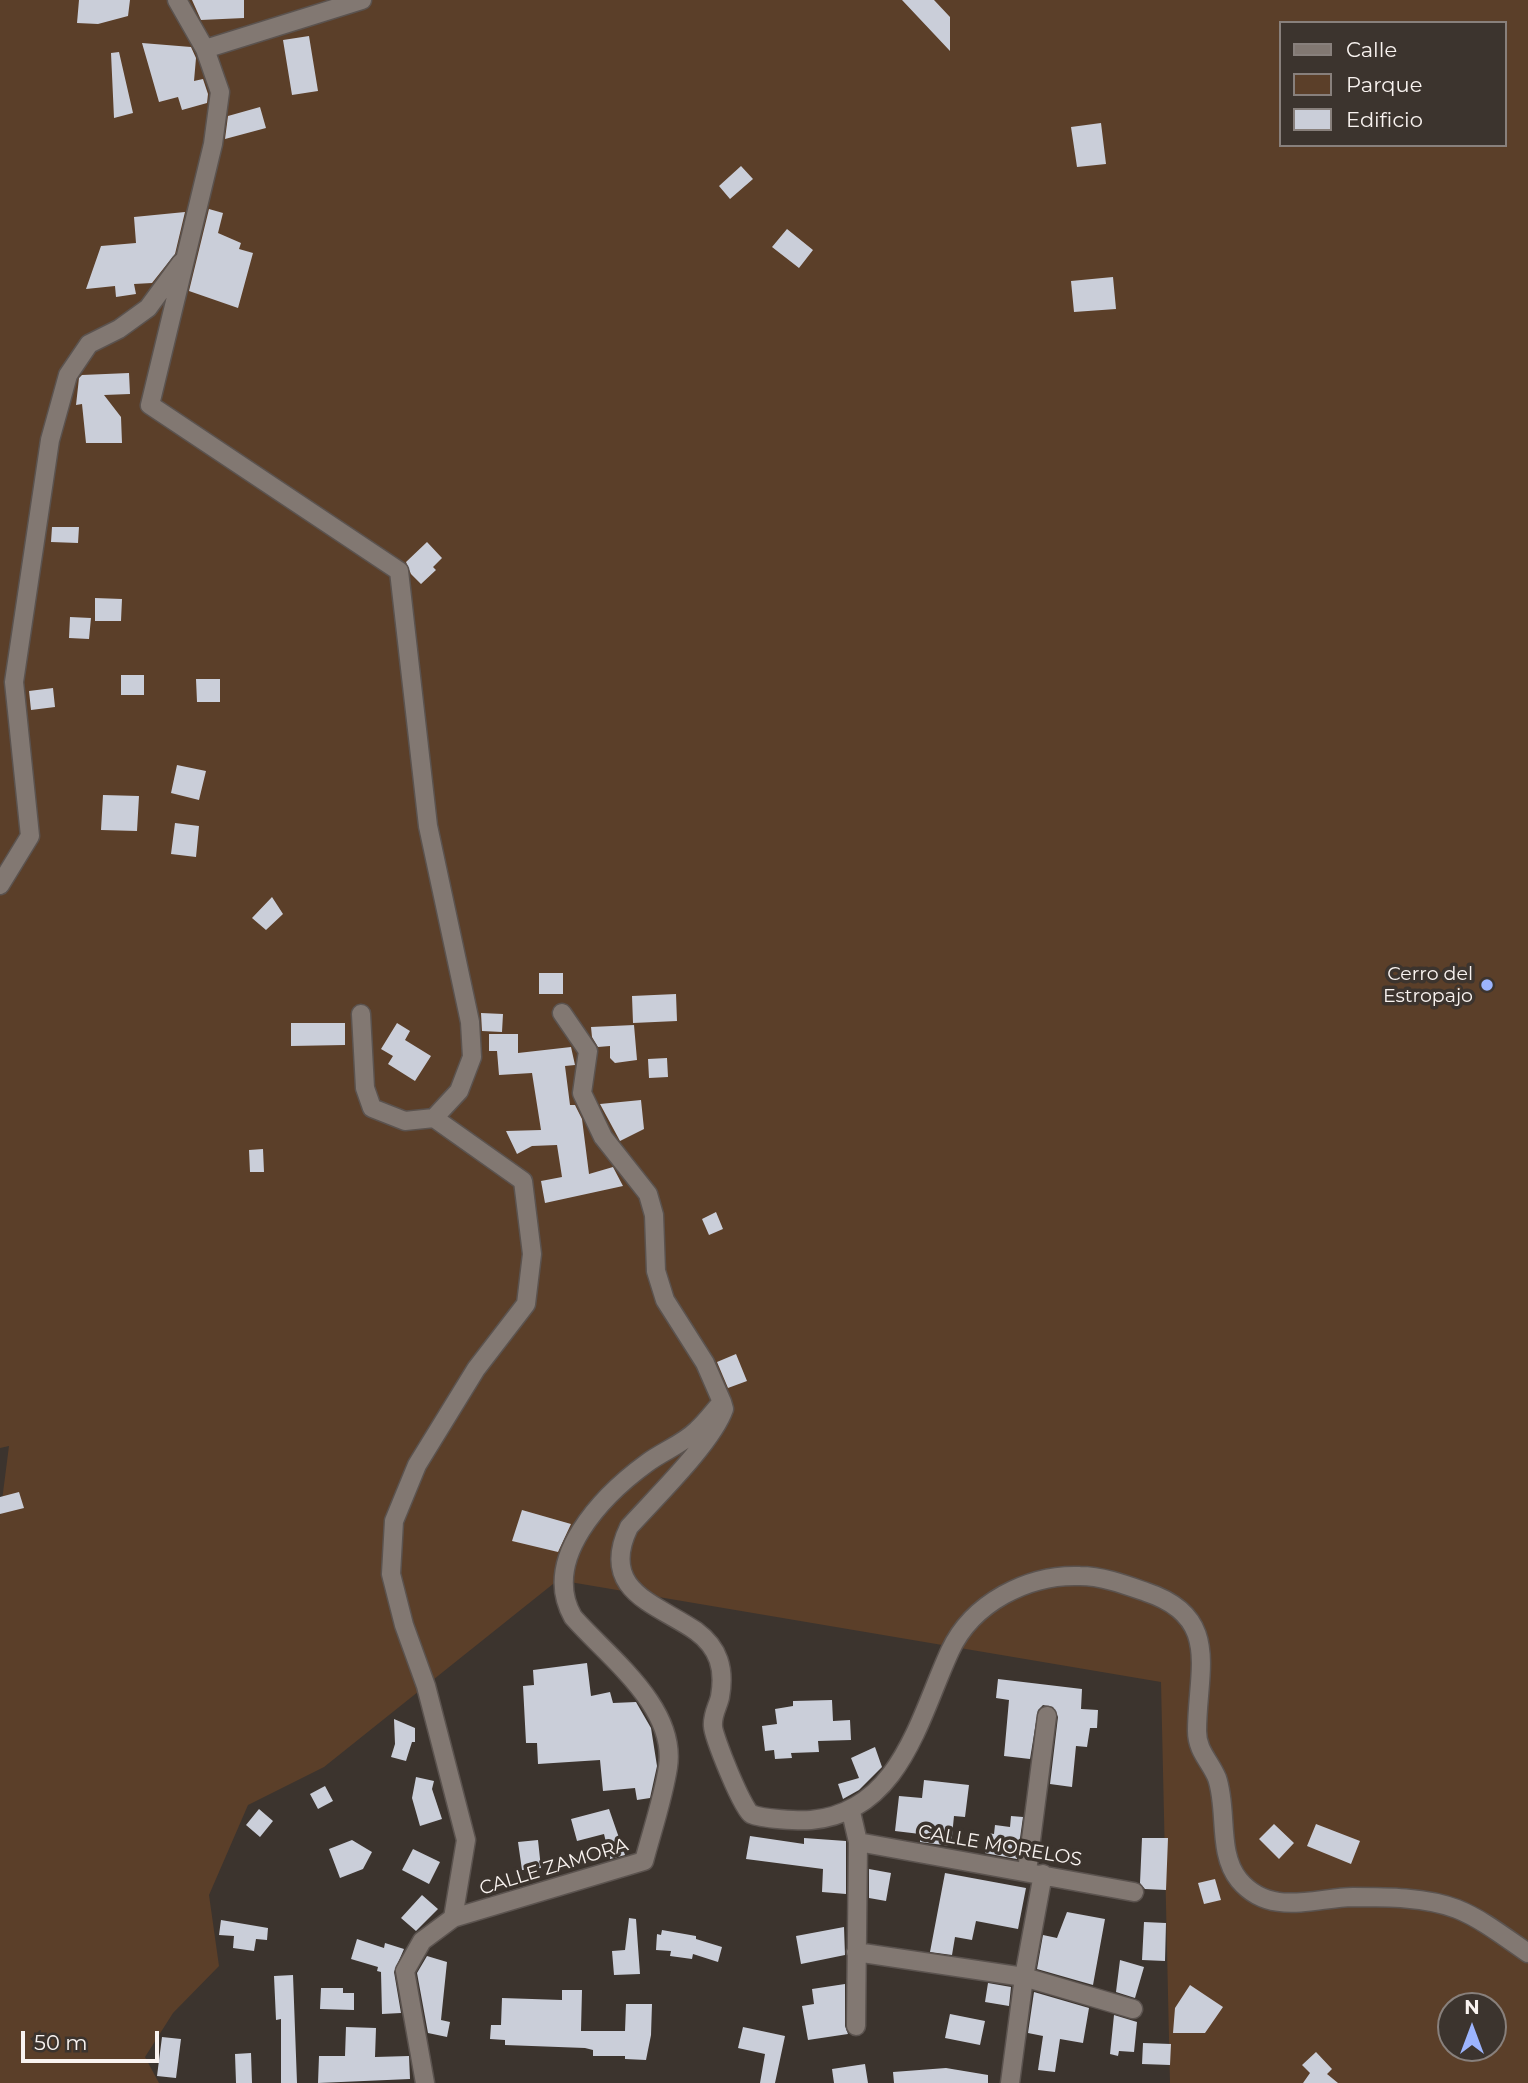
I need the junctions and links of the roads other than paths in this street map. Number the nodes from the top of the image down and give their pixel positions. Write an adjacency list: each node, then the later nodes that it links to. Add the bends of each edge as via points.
1 (177, 0): 3 (street)
2 (362, 0): 3 (street)
3 (205, 49): 4 (street, via 220,92)
4 (187, 255): 5 (street, via 148,308 89,344 68,375 50,440); 9 (street, via 150,405 399,571 428,826 470,1022 472,1057 459,1091)
5 (7, 682): 6 (street, via 30,836)
6 (3, 875)
7 (562, 1013): 10 (street, via 588,1051 582,1093 603,1137 648,1194 654,1215 656,1271 665,1300 705,1363)
8 (361, 1014): 9 (street, via 365,1088 372,1108 405,1121)
9 (434, 1118): 16 (street, CALLE ZAMORA, via 523,1181 532,1254 526,1304 476,1369 417,1465 394,1521 391,1574 466,1840)
10 (722, 1402): 12 (street, via 720,1420 707,1440 629,1527 623,1540 622,1569 644,1602 712,1644 720,1660 714,1737 742,1805 751,1814 801,1821); 16 (street, CALLE ZAMORA, via 695,1432 646,1463 598,1507 563,1569 565,1602 573,1617 648,1695 665,1739 668,1765 644,1861)
11 (1047, 1716): 14 (street)
12 (851, 1812): 13 (street); 18 (street, via 890,1777 928,1710 951,1649 984,1606 1017,1587 1045,1580 1080,1576 1121,1584 1152,1594 1188,1617 1202,1650 1197,1734 1203,1758 1216,1774 1228,1855 1238,1879 1260,1897 1293,1905 1349,1897 1417,1900 1457,1909)
13 (858, 1842): 14 (street, CALLE MORELOS); 17 (street)
14 (1035, 1873): 15 (street, CALLE MORELOS); 19 (street)
15 (1133, 1892)
16 (453, 1918): 22 (street, CALLE ZAMORA, via 422,1941 405,1970)
17 (856, 1952): 19 (street); 21 (street)
18 (1528, 1952)
19 (1024, 1977): 20 (street); 23 (street)
20 (1133, 2009)
21 (856, 2026)
22 (425, 2083)
23 (1010, 2083)

